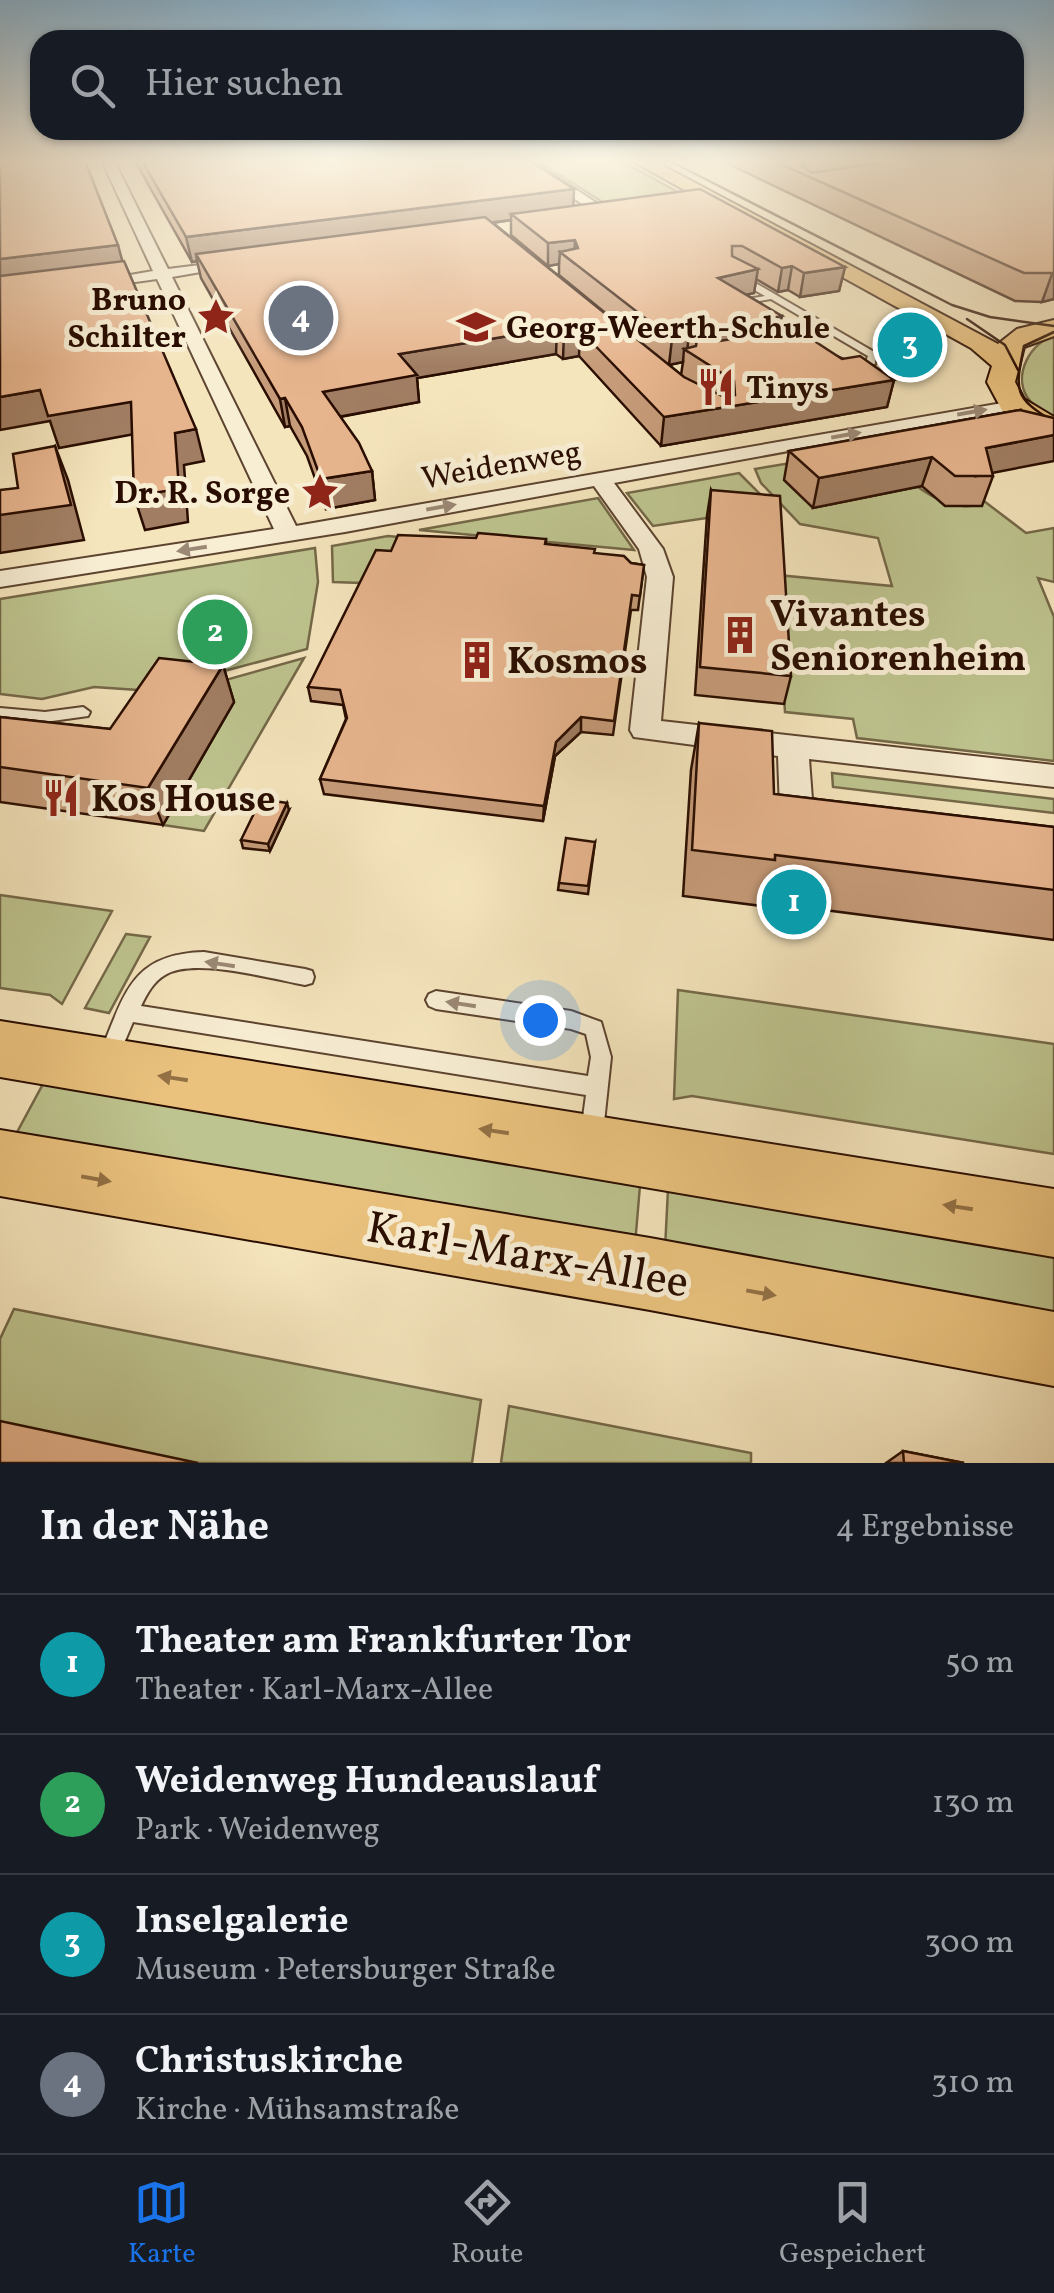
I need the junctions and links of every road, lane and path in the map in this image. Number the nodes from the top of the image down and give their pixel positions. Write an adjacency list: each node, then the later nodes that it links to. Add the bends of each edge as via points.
1 (142, 229): 4 (street)
2 (768, 229): 10 (main road)
3 (266, 261): 4 (street)
4 (164, 274): 6 (street); 17 (street)
5 (734, 274): 7 (lane)
6 (76, 285)
7 (770, 297): 8 (lane, via 736,303); 11 (lane, via 873,355 870,364)
8 (753, 314)
9 (1054, 328): 10 (main road, via 1026,334)
10 (1007, 356): 12 (main road, via 1002,389)
11 (846, 368)
12 (1012, 404): 13 (main road); 15 (street, Weidenweg, one-way to 12)
13 (1054, 430)
14 (738, 432): 15 (street)
15 (758, 450): 16 (street, Weidenweg)
16 (600, 479): 17 (street, Weidenweg, one-way to 16); 21 (street, via 652,549 660,577 645,730)
17 (288, 534): 18 (street, Weidenweg, one-way to 18)
18 (0, 579)
19 (83, 712): 20 (lane)
20 (0, 713)
21 (792, 748): 22 (street); 23 (street, via 796,809)
22 (1054, 776)
23 (862, 816)
24 (305, 977): 26 (lane, one-way to 26, via 168,961 151,974)
25 (436, 1000): 28 (lane, one-way to 25, via 601,1057 594,1028)
26 (117, 1039): 27 (main road); 28 (main road, one-way to 26)
27 (0, 1049)
28 (594, 1117): 30 (main road, one-way to 28)
29 (0, 1163): 31 (main road, Karl-Marx-Allee, one-way to 31)
30 (1054, 1223)
31 (1054, 1348)

